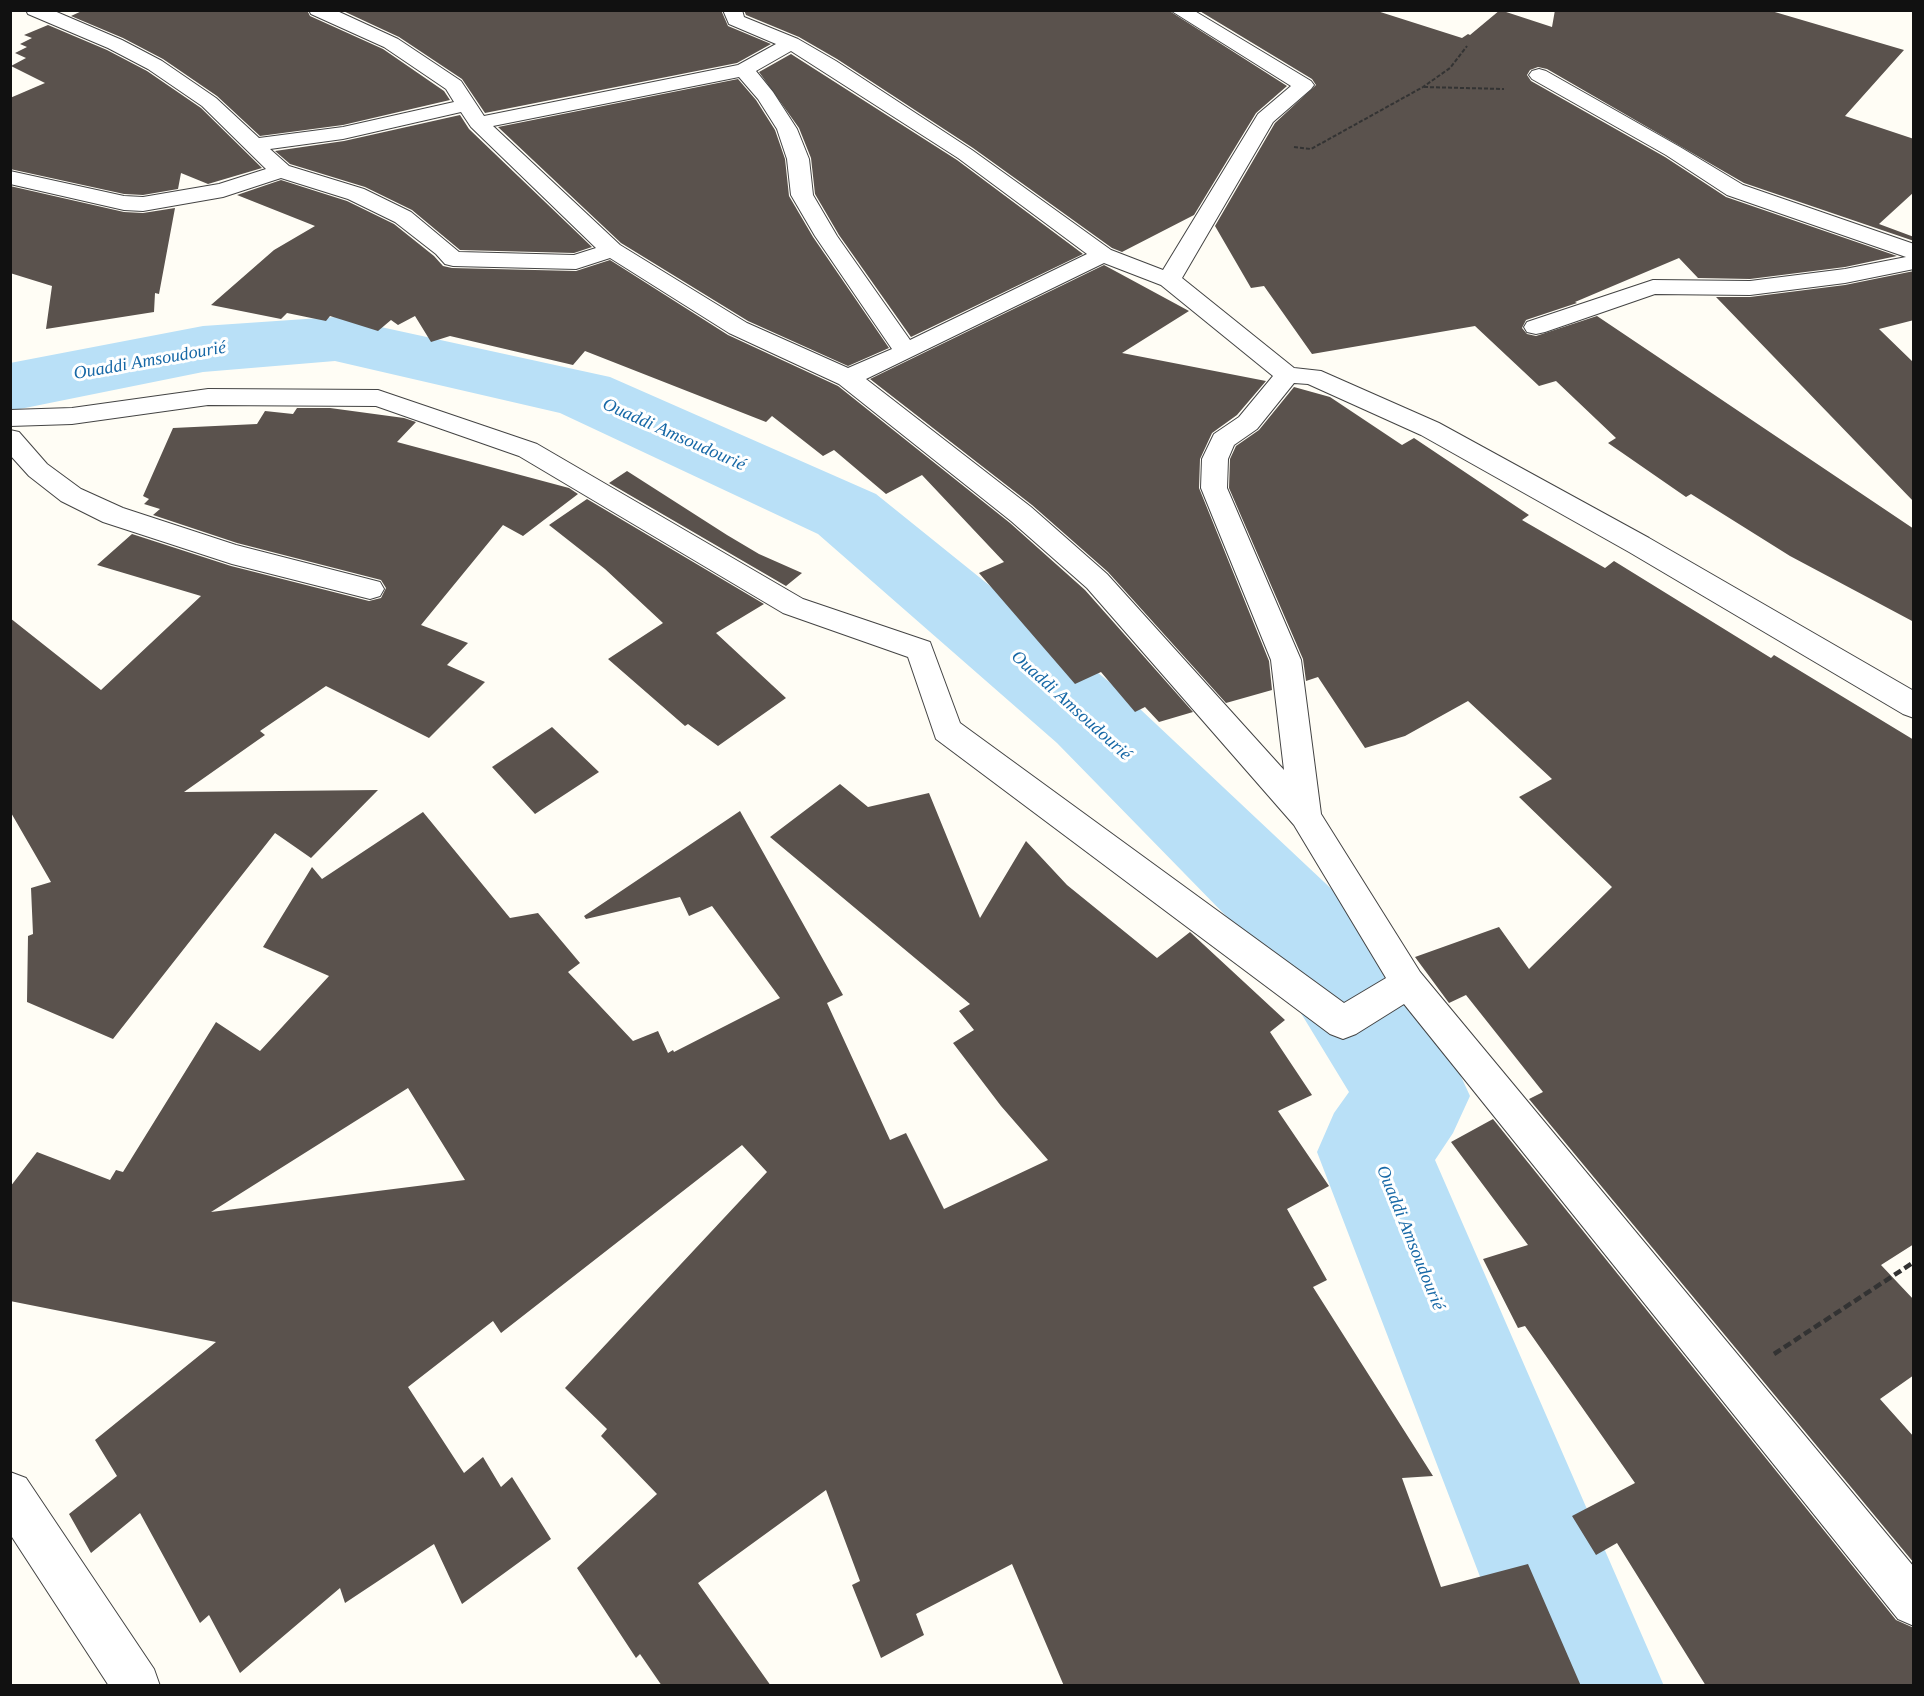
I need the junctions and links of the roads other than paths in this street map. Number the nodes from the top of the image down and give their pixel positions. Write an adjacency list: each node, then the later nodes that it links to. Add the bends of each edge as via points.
1 (35, 10): 9 (street, via 155,65 209,102)
2 (318, 10): 8 (street, via 391,44 454,85)
3 (732, 10): 5 (street, via 736,20)
4 (1179, 10): 16 (street, via 1304,85 1265,118)
5 (791, 43): 6 (street); 14 (street, via 965,154)
6 (744, 70): 8 (street); 18 (street, via 787,129 798,159 802,195)
7 (1539, 75): 13 (street, via 1673,150 1735,190)
8 (472, 114): 9 (street); 12 (street)
9 (255, 145): 10 (street)
10 (281, 171): 11 (street, via 223,190 143,204); 12 (street, via 356,194 403,217 453,259 576,262)
11 (10, 177)
12 (612, 250): 20 (street, via 738,328)
13 (1914, 252)
14 (1103, 255): 16 (street); 18 (street)
15 (1914, 262): 17 (street, via 1845,276 1750,288 1653,287)
16 (1169, 280): 19 (street)
17 (1536, 327)
18 (906, 352): 20 (street)
19 (1287, 375): 24 (street, via 1312,377 1430,429); 25 (street, via 1248,423 1223,440 1215,459 1214,488 1286,660)
20 (849, 378): 25 (street, via 1021,514 1097,581)
21 (10, 418): 26 (street, via 72,416 208,397 378,398 528,450 793,606 920,650 947,730 1343,1023)
22 (10, 438): 23 (street, via 38,470 71,495 113,515 232,554)
23 (370, 589)
24 (1914, 705)
25 (1305, 816): 26 (street)
26 (1408, 983): 28 (street)
27 (10, 1494): 29 (street)
28 (1914, 1603)
29 (137, 1686)

